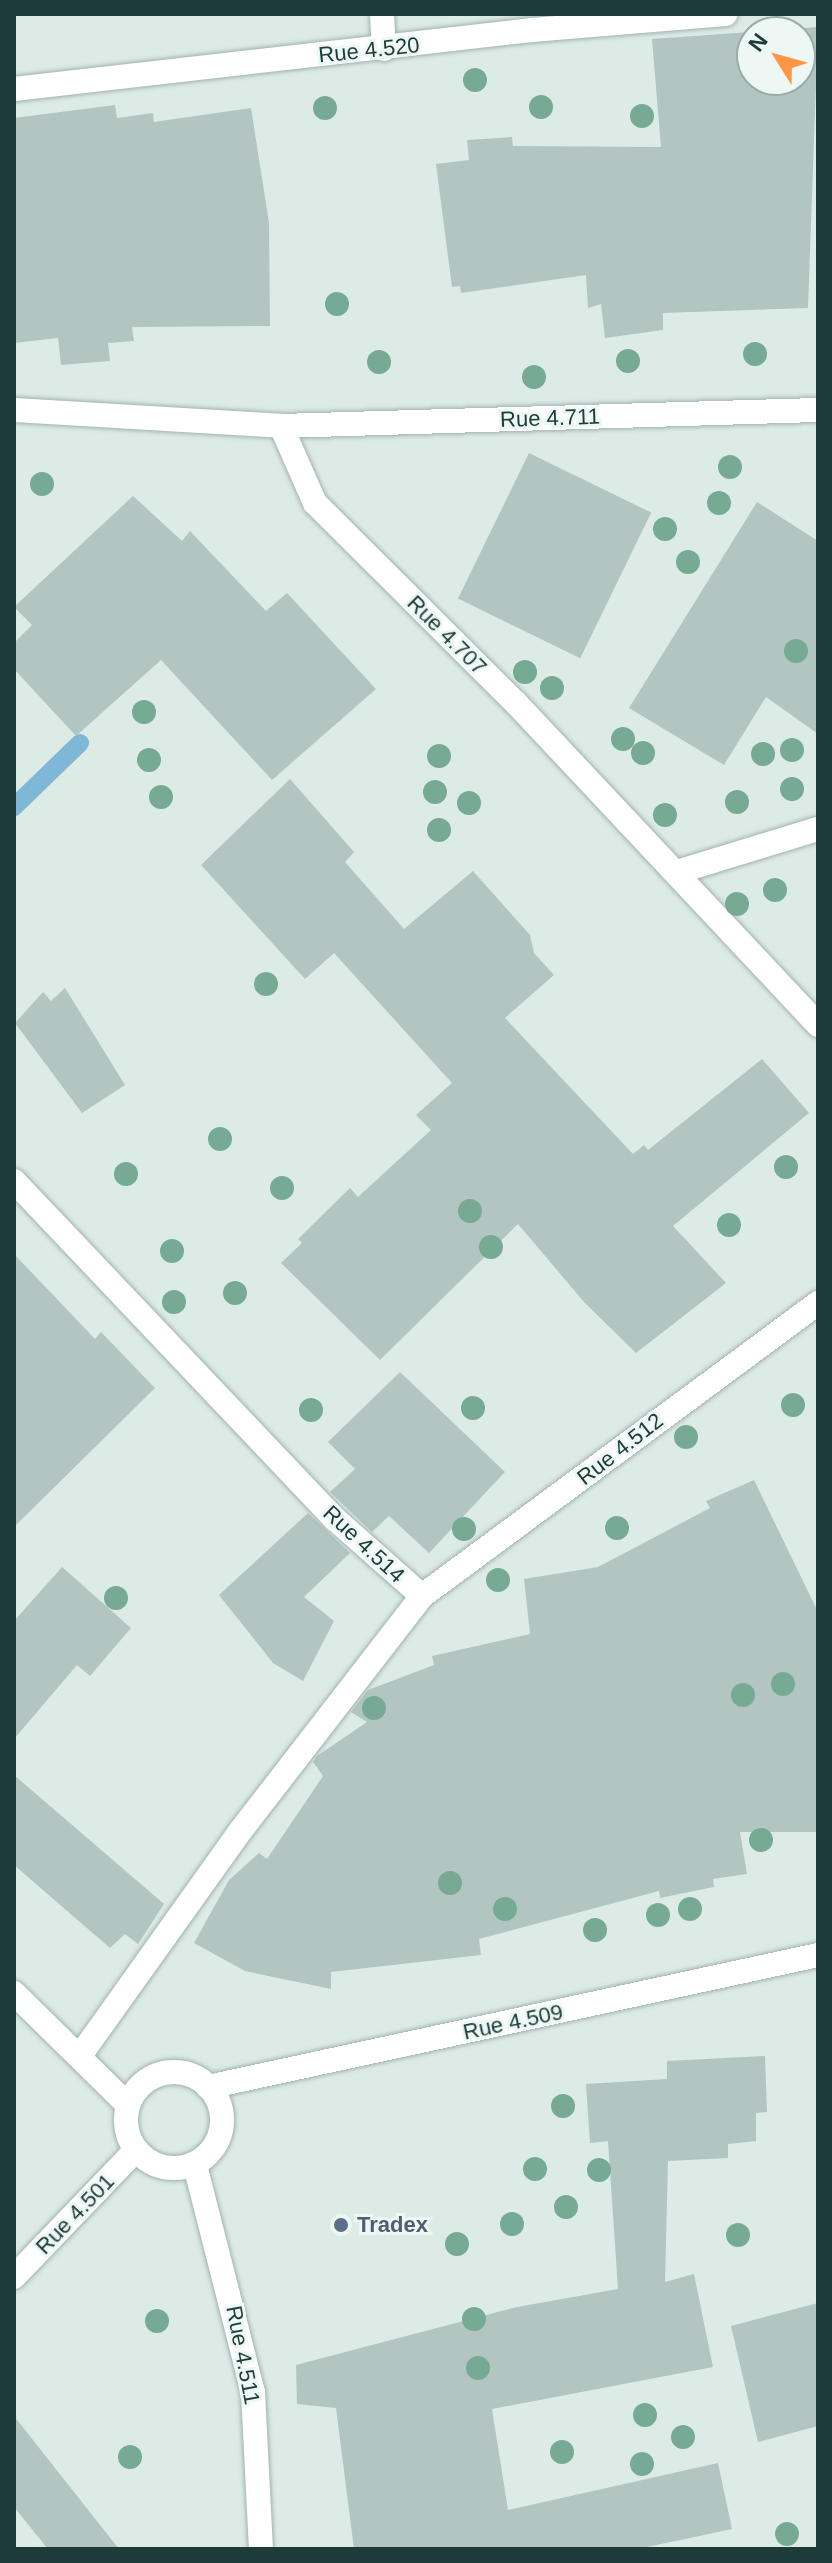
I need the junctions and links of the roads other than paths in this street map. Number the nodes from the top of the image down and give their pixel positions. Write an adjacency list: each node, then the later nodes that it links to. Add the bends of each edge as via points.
1 (382, 14): 3 (street)
2 (725, 14): 3 (street, Rue 4.520)
3 (384, 49): 4 (street, Rue 4.520)
4 (14, 89)
5 (14, 410): 7 (street)
6 (818, 410): 7 (street, Rue 4.711)
7 (281, 426): 9 (street, Rue 4.707, via 315,503)
8 (818, 829): 9 (street)
9 (677, 872): 10 (street, Rue 4.707)
10 (818, 1025)
11 (14, 1181): 13 (street, Rue 4.514, via 335,1519)
12 (818, 1303): 13 (street, Rue 4.512)
13 (422, 1596): 16 (street, Rue 4.514, via 241,1830)
14 (818, 1955): 17 (street, Rue 4.509)
15 (14, 1993): 16 (street)
16 (81, 2054): 18 (street)
17 (208, 2087): 18 (street, via 177,2071 156,2075 138,2086); 20 (street, via 222,2109 222,2131 212,2151)
18 (127, 2104): 19 (street, via 125,2128)
19 (135, 2151): 20 (street, via 152,2165 173,2170); 21 (street, Rue 4.501)
20 (195, 2165): 22 (street, Rue 4.511, via 253,2392)
21 (14, 2277)
22 (261, 2549)

